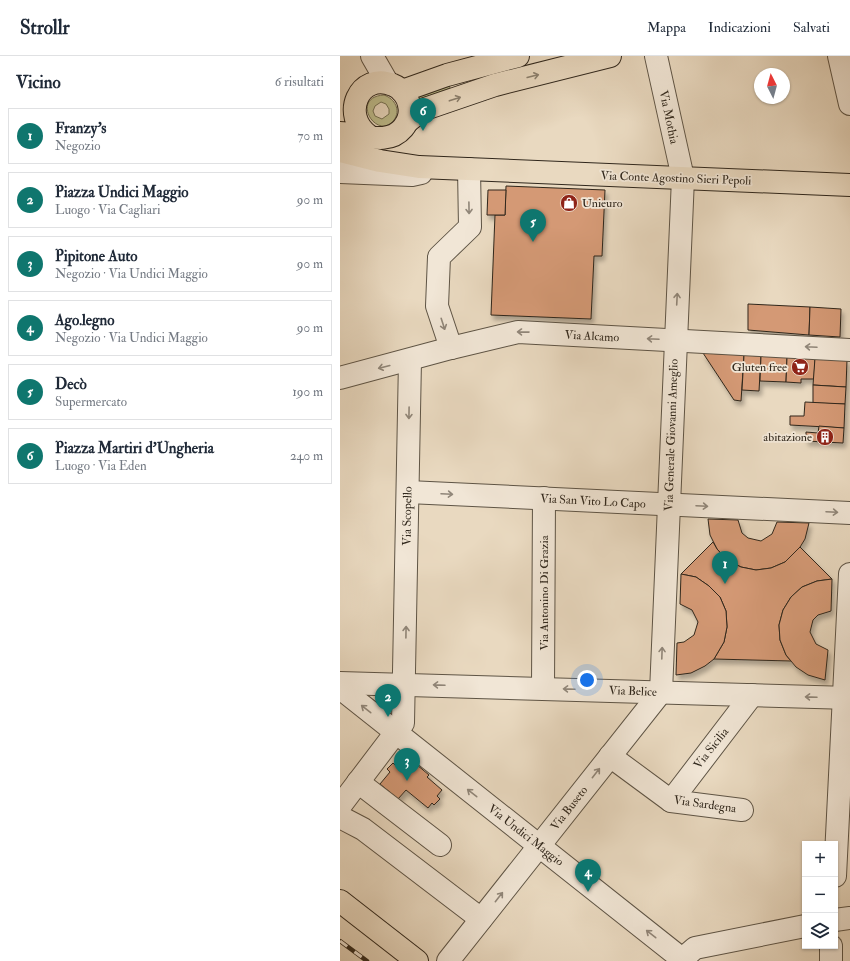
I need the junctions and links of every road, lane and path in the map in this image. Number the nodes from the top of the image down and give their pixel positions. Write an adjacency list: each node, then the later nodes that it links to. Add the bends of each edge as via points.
1 (518, 56): 5 (main road)
2 (610, 56): 9 (main road, one-way to 2, via 422,110 495,85)
3 (656, 56): 17 (street, Via Mothia)
4 (839, 56): 8 (street)
5 (480, 62): 6 (main road)
6 (384, 74): 7 (main road); 9 (main road, via 409,105)
7 (348, 100): 11 (main road, via 353,105 354,120 363,132)
8 (850, 104)
9 (406, 124): 11 (main road, via 392,136); 13 (main road, via 404,144)
10 (340, 133): 11 (main road)
11 (373, 137): 13 (main road)
12 (340, 151): 13 (main road, Via Conte Agostino Sieri Pepoli)
13 (415, 166): 14 (main road, Via Conte Agostino Sieri Pepoli)
14 (442, 168): 15 (main road, Via Conte Agostino Sieri Pepoli); 16 (street, via 412,175)
15 (469, 169): 17 (main road, Via Conte Agostino Sieri Pepoli); 20 (street, one-way to 20, via 470,227 439,257 437,306)
16 (340, 172)
17 (683, 178): 18 (main road, Via Conte Agostino Sieri Pepoli); 19 (street, Via Generale Giovanni Ameglio, one-way to 17)
18 (850, 185)
19 (675, 340): 20 (street, Via Alcamo, one-way to 20, via 518,332); 21 (street, Via Alcamo, one-way to 19); 26 (street, Via Generale Giovanni Ameglio)
20 (451, 348): 22 (street, Via Alcamo)
21 (850, 350)
22 (410, 360): 23 (street, Via Alcamo, one-way to 23); 24 (street, Via Scopello, one-way to 24)
23 (340, 378)
24 (408, 492): 25 (street, Via San Vito Lo Capo, one-way to 25); 29 (street, Via Scopello, one-way to 24)
25 (544, 498): 26 (street, Via San Vito Lo Capo); 32 (street, Via Antonino Di Grazia)
26 (669, 504): 27 (street, Via San Vito Lo Capo, one-way to 27); 33 (street, Via Generale Giovanni Ameglio, one-way to 26)
27 (850, 513)
28 (850, 574): 35 (street)
29 (408, 680): 30 (street, Via Belice); 32 (street, Via Belice, one-way to 29); 36 (street, Via Scopello, via 403,723)
30 (340, 683)
31 (340, 688): 36 (street, Via Undici Maggio, one-way to 31)
32 (543, 688): 33 (street, Via Belice, one-way to 32)
33 (660, 692): 34 (street, Via Belice); 37 (street, Via Buseto)
34 (752, 695): 35 (street, Via Belice, one-way to 34); 39 (street, Via Sicilia)
35 (847, 698): 43 (street)
36 (398, 738): 38 (street, Via Scopello); 45 (street, Via Undici Maggio, one-way to 36)
37 (610, 756): 39 (street, Via Sardegna); 45 (street, Via Buseto, one-way to 37)
38 (358, 782): 40 (street, Via Scopello); 44 (street)
39 (670, 801): 41 (street, Via Sardegna)
40 (340, 806)
41 (742, 810)
42 (340, 816): 48 (street, via 363,829)
43 (837, 841)
44 (440, 845)
45 (539, 846): 48 (street, Via Buseto, one-way to 45); 52 (street, Via Undici Maggio, one-way to 45)
46 (340, 901): 53 (main road)
47 (850, 918): 49 (street)
48 (481, 919): 54 (street, Via Buseto)
49 (838, 920)
50 (802, 927): 52 (street, via 713,943 695,948)
51 (832, 949): 55 (street)
52 (681, 960)
53 (417, 961)
54 (448, 961)
55 (831, 961)

